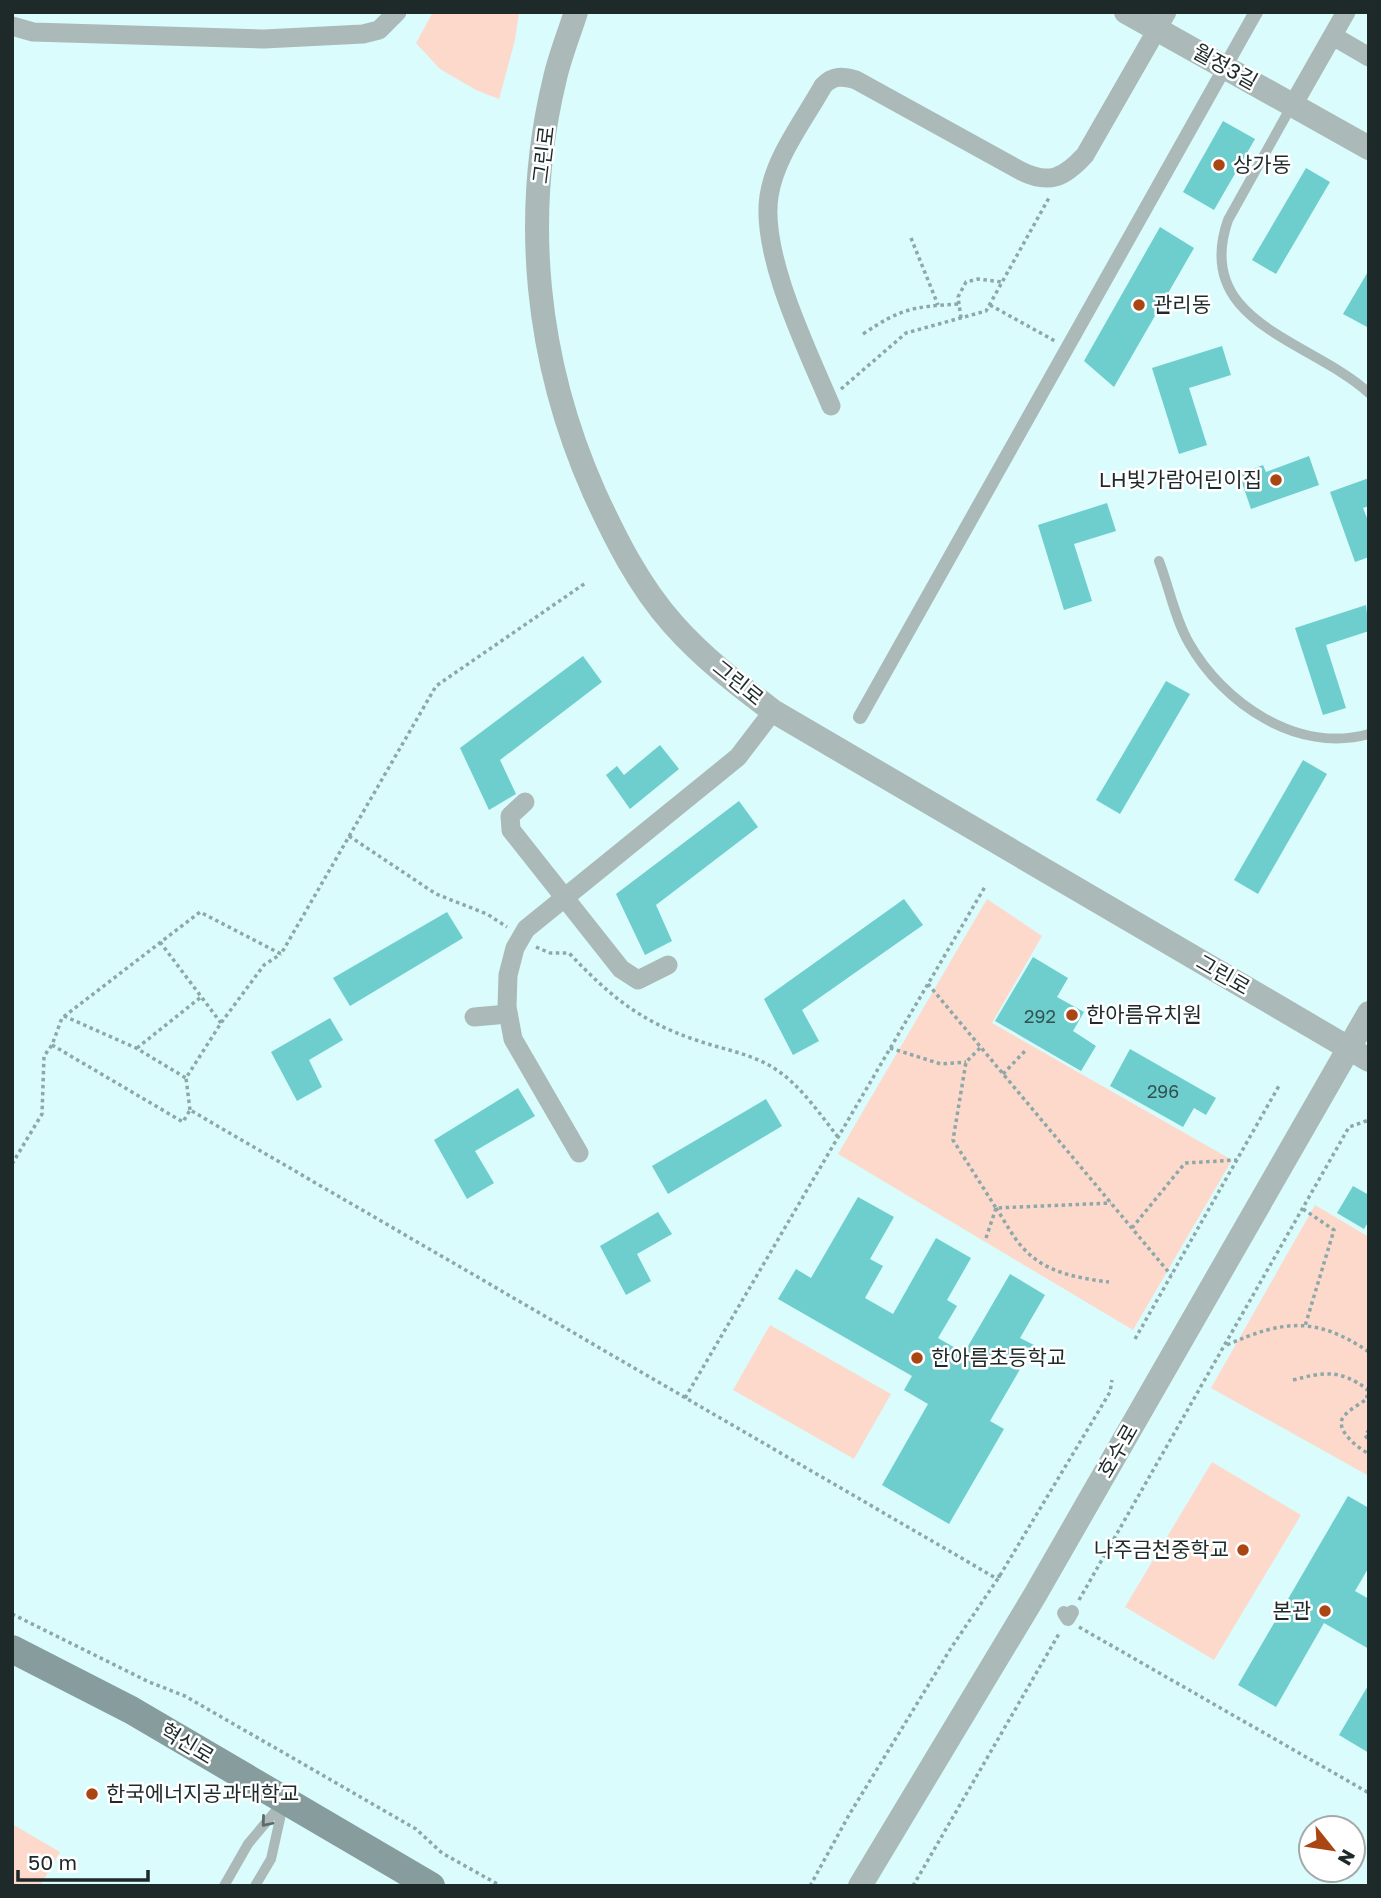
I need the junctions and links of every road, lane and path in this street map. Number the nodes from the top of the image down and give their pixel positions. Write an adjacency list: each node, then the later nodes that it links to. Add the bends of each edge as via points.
1 (397, 12): 7 (street, via 379,30 363,34 264,39 33,32)
2 (576, 12): 26 (street, 그린로, via 555,78 536,224 540,302 557,391 602,509 649,593 698,650)
3 (1126, 12): 6 (street, 월정3길)
4 (1256, 12): 10 (street)
5 (1346, 12): 8 (street)
6 (1162, 21): 10 (street, 월정3길); 13 (street, via 1085,155)
7 (12, 26)
8 (1332, 36): 9 (street); 11 (street)
9 (1369, 57)
10 (1225, 67): 11 (street, 월정3길); 21 (street)
11 (1293, 105): 12 (street, 월정3길); 22 (lane, via 1228,220 1221,270 1237,303 1250,316)
12 (1369, 148)
13 (1057, 177): 15 (path); 23 (street, via 1043,179 1020,171 856,80 829,80 779,164 768,217 781,279)
14 (911, 237): 17 (path)
15 (1002, 282): 16 (path, via 966,282); 18 (path)
16 (958, 304): 17 (path); 19 (path)
17 (938, 305): 20 (path, via 898,312)
18 (990, 305): 19 (path, via 986,311); 21 (path)
19 (961, 318): 23 (path, via 905,333)
20 (863, 334)
21 (1067, 348): 27 (street)
22 (1369, 393)
23 (830, 402)
24 (1159, 561): 28 (lane, via 1187,639 1225,690 1267,719 1304,735 1333,739)
25 (587, 582): 30 (path, via 436,686)
26 (773, 711): 32 (street, via 738,757); 49 (street, 그린로)
27 (860, 717)
28 (1369, 734)
29 (525, 802): 32 (street, via 510,816 511,830)
30 (349, 836): 33 (path, via 424,887 499,920); 35 (path)
31 (986, 885): 37 (path)
32 (563, 897): 33 (street); 36 (street, via 621,969 638,980)
33 (520, 939): 40 (street, via 508,975); 56 (path, via 550,953 569,953 611,996 665,1028 773,1067)
34 (160, 942): 35 (path, via 200,912); 38 (path); 41 (path)
35 (281, 954): 43 (path, via 264,965)
36 (668, 965)
37 (928, 984): 46 (path); 47 (path)
38 (201, 997): 43 (path); 45 (path)
39 (1369, 1013): 49 (street, 호수로)
40 (508, 1014): 42 (street); 57 (street, via 513,1038)
41 (64, 1016): 44 (path); 45 (path)
42 (474, 1017)
43 (221, 1023): 52 (path)
44 (52, 1045): 54 (path, via 183,1122); 59 (path, via 44,1056 42,1114)
45 (136, 1048): 52 (path)
46 (890, 1048): 50 (path, via 941,1064); 56 (path)
47 (980, 1048): 50 (path); 51 (path)
48 (1025, 1051): 51 (path)
49 (1359, 1054): 88 (street, 호수로)
50 (966, 1062): 61 (path, via 953,1140)
51 (1003, 1074): 60 (path)
52 (186, 1079): 54 (path)
53 (1280, 1084): 58 (path)
54 (190, 1110): 73 (path)
55 (1369, 1120): 62 (path, via 1349,1127)
56 (838, 1137): 73 (path)
57 (579, 1153)
58 (1237, 1160): 63 (path, via 1185,1163); 65 (path)
59 (12, 1164)
60 (1111, 1203): 61 (path); 63 (path)
61 (996, 1208): 64 (path); 66 (path, via 1023,1248 1051,1269 1074,1278)
62 (1303, 1209): 67 (path, via 1335,1230); 69 (path)
63 (1132, 1228): 65 (path)
64 (986, 1238)
65 (1171, 1275): 68 (path)
66 (1108, 1282)
67 (1306, 1326): 69 (path, via 1280,1325); 70 (path, via 1333,1330)
68 (1135, 1339)
69 (1226, 1345): 79 (path)
70 (1369, 1352)
71 (1112, 1380): 77 (path, via 1110,1392)
72 (1293, 1380): 76 (path, via 1333,1372 1367,1389 1367,1399 1341,1420 1342,1429)
73 (685, 1398): 77 (path, via 994,1577)
74 (1369, 1430): 75 (path, via 1365,1435)
75 (1369, 1441)
76 (1369, 1454)
77 (1000, 1576): 87 (path, via 951,1648)
78 (12, 1614): 86 (path, via 185,1696 416,1829 442,1853)
79 (1068, 1615): 81 (path); 89 (path)
80 (12, 1649): 82 (main road, 혁신로, via 131,1710)
81 (1369, 1793)
82 (284, 1801): 83 (lane, one-way to 83, via 248,1844); 84 (lane, via 271,1859); 85 (main road, 혁신로)
83 (224, 1886)
84 (255, 1886)
85 (431, 1886)
86 (501, 1886)
87 (810, 1886)
88 (860, 1886)
89 (913, 1886)

